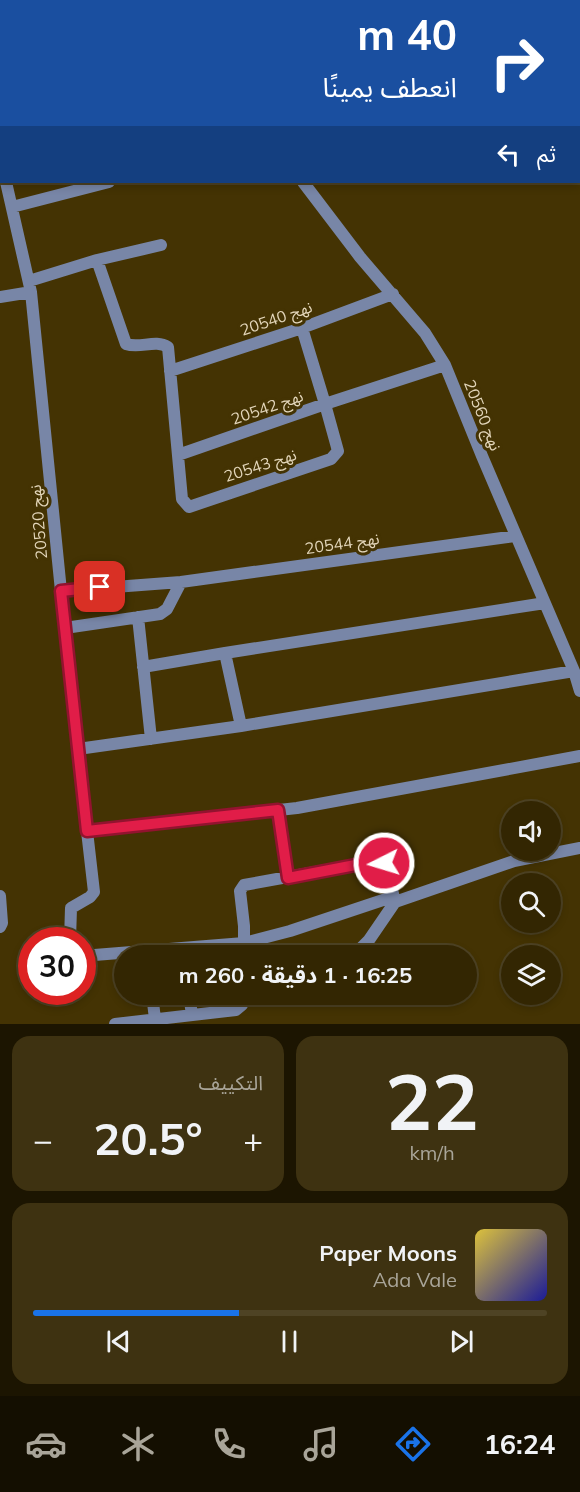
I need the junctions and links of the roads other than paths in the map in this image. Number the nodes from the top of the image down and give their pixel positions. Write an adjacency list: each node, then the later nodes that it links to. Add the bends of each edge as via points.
1 (6, 183): 4 (street, نهج 20520)
2 (105, 183): 4 (street)
3 (304, 183): 8 (street, نهج 20560)
4 (12, 207): 7 (street, نهج 20520)
5 (161, 245): 6 (street)
6 (97, 260): 7 (street); 12 (street, via 124,341 132,346 164,344 168,347)
7 (30, 287): 9 (street); 17 (street, نهج 20520)
8 (393, 294): 10 (street, نهج 20540); 11 (street, نهج 20560)
9 (0, 297)
10 (302, 328): 12 (street, نهج 20540); 13 (street, نهج 20542)
11 (445, 365): 13 (street); 15 (street, نهج 20560)
12 (170, 371): 14 (street)
13 (325, 404): 14 (street, نهج 20542); 14 (street, نهج 20543, via 338,451 332,459 189,507 182,499)
14 (178, 455)
15 (515, 536): 16 (street, نهج 20544); 18 (street, نهج 20560)
16 (180, 585): 17 (street, نهج 20544); 19 (street, via 164,611)
17 (61, 591): 20 (street, نهج 20520)
18 (545, 603): 21 (street); 23 (street, نهج 20560)
19 (138, 617): 20 (street); 22 (street)
20 (65, 628): 27 (street, نهج 20520)
21 (225, 653): 22 (street); 25 (street)
22 (143, 666): 26 (street)
23 (574, 671): 24 (street, نهج 20560); 25 (street)
24 (580, 691)
25 (241, 726): 26 (street)
26 (151, 739): 27 (street)
27 (78, 749): 30 (street, نهج 20520)
28 (580, 756): 29 (street)
29 (278, 810): 30 (street); 32 (street)
30 (87, 831): 36 (street, نهج 20520, via 94,892 71,908)
31 (580, 848): 34 (street, via 514,861)
32 (288, 878): 34 (street, via 380,862 386,866); 37 (street, via 242,886)
33 (0, 896): 35 (street)
34 (394, 899): 38 (street); 39 (street)
35 (1, 921)
36 (70, 927)
37 (238, 945)
38 (247, 945)
39 (364, 945)
40 (96, 955): 41 (street)
41 (114, 955)
42 (153, 1005): 46 (street)
43 (191, 1005): 45 (street)
44 (242, 1005): 45 (street, via 236,1010)
45 (192, 1015): 46 (street)
46 (155, 1019): 47 (street)
47 (116, 1024)

